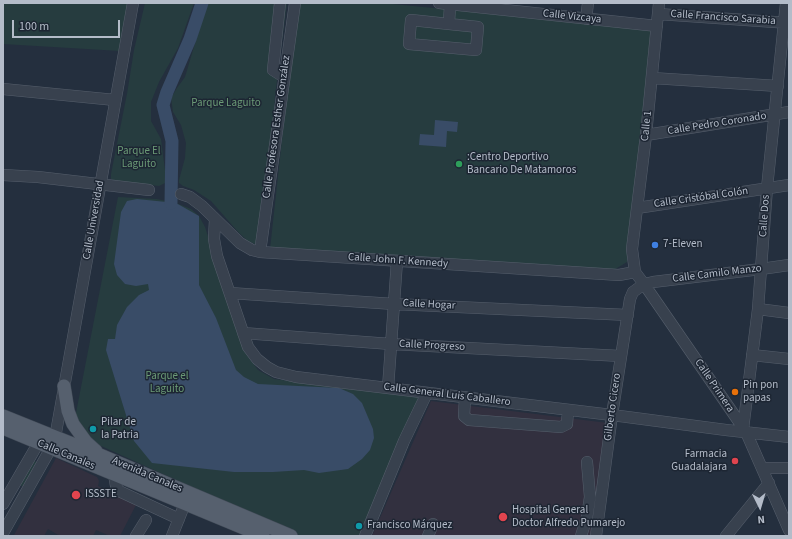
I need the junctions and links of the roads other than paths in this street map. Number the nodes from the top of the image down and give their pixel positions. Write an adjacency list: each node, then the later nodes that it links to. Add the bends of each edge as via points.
1 (133, 3): 17 (street, Calle Universidad)
2 (280, 3): 13 (street, via 273,70)
3 (295, 3): 13 (street, Calle Profesora Esther González)
4 (588, 3): 9 (street)
5 (786, 3): 10 (street, Calle Dos)
6 (448, 4): 7 (street, Calle Vizcaya); 11 (street)
7 (520, 7): 9 (street, Calle Vizcaya)
8 (659, 8): 10 (street, Calle Francisco Sarabia); 12 (street, Calle 1)
9 (586, 19): 12 (street, Calle Vizcaya)
10 (787, 23): 15 (street, Calle Dos)
11 (449, 24): 11 (street, via 478,27 476,50 409,44 411,20)
12 (657, 26): 14 (street, Calle 1)
13 (284, 77): 30 (street, Calle Profesora Esther González)
14 (652, 78): 15 (street); 20 (street, Calle 1)
15 (778, 86): 19 (street, Calle Dos)
16 (3, 89): 17 (street)
17 (115, 100): 22 (street, Calle Universidad)
18 (789, 112): 19 (street, Calle Pedro Coronado)
19 (775, 114): 20 (street, Calle Pedro Coronado); 24 (street, Calle Dos)
20 (646, 135): 27 (street, Calle 1)
21 (3, 175): 22 (street)
22 (101, 183): 25 (street); 46 (street, Calle Universidad)
23 (789, 185): 24 (street, Calle Cristóbal Colón)
24 (767, 188): 27 (street, Calle Cristóbal Colón); 33 (street, Calle Dos)
25 (149, 190)
26 (181, 194): 28 (street, Calle John F. Kennedy, via 190,197)
27 (637, 208): 29 (street, Calle 1)
28 (215, 219): 30 (street, Calle John F. Kennedy, via 240,243); 36 (street, Calle General Luis Caballero, via 216,250)
29 (632, 249): 34 (street, Calle Primera)
30 (260, 252): 31 (street, Calle John F. Kennedy)
31 (397, 262): 34 (street, Calle John F. Kennedy, via 619,275); 37 (street)
32 (789, 265): 33 (street, Calle Camilo Manzo)
33 (761, 269): 35 (street, Calle Camilo Manzo); 38 (street, Calle Dos)
34 (635, 272): 35 (street, Calle Primera)
35 (644, 284): 40 (street, Gilberto Cicero, via 630,299); 54 (street, Calle Primera)
36 (230, 293): 37 (street, Calle Hogar); 41 (street, Calle General Luis Caballero)
37 (394, 304): 40 (street, Calle Hogar); 42 (street)
38 (758, 309): 39 (street); 43 (street, Calle Dos)
39 (789, 313)
40 (628, 315): 44 (street, Gilberto Cicero)
41 (243, 333): 42 (street, Calle Progreso); 47 (street, Calle General Luis Caballero, via 254,356 276,372 296,377)
42 (391, 344): 44 (street, Calle Progreso); 47 (street)
43 (752, 355): 45 (street); 54 (street, Calle Dos)
44 (621, 356): 51 (street, Gilberto Cicero)
45 (789, 359)
46 (64, 386): 56 (street, Calle Universidad); 57 (main road, via 73,424 86,442)
47 (388, 388): 48 (street, Calle General Luis Caballero)
48 (427, 393): 49 (street, Calle General Luis Caballero); 76 (street, via 404,441)
49 (465, 397): 50 (street, Calle General Luis Caballero); 50 (street, via 464,416 468,420 561,427 567,424)
50 (568, 410): 51 (street, Calle General Luis Caballero)
51 (612, 415): 54 (street, Calle General Luis Caballero); 79 (street, Gilberto Cicero)
52 (3, 416): 56 (main road, Avenida Canales)
53 (3, 428): 56 (main road, Calle Canales)
54 (744, 431): 55 (street, Calle General Luis Caballero); 59 (street, Calle Primera)
55 (789, 436)
56 (47, 441): 57 (main road, Avenida Canales); 61 (main road, Calle Canales); 63 (street); 70 (street)
57 (100, 455): 64 (main road, Avenida Canales)
58 (587, 462): 78 (street, via 590,497)
59 (762, 468): 60 (street); 62 (street, Calle Primera)
60 (789, 468)
61 (114, 475): 64 (main road, Calle Canales); 66 (street, via 119,491)
62 (769, 483): 69 (street, Calle Primera); 80 (street)
63 (7, 488): 65 (street)
64 (187, 498): 66 (street); 74 (main road, Calle Canales); 75 (main road, Avenida Canales)
65 (3, 504)
66 (179, 519): 73 (street)
67 (146, 520): 72 (street)
68 (433, 524): 77 (street)
69 (789, 530)
70 (3, 533): 71 (street)
71 (9, 536)
72 (136, 536)
73 (172, 536)
74 (263, 536)
75 (290, 536)
76 (365, 536)
77 (428, 536)
78 (581, 536)
79 (596, 536)
80 (726, 536)

